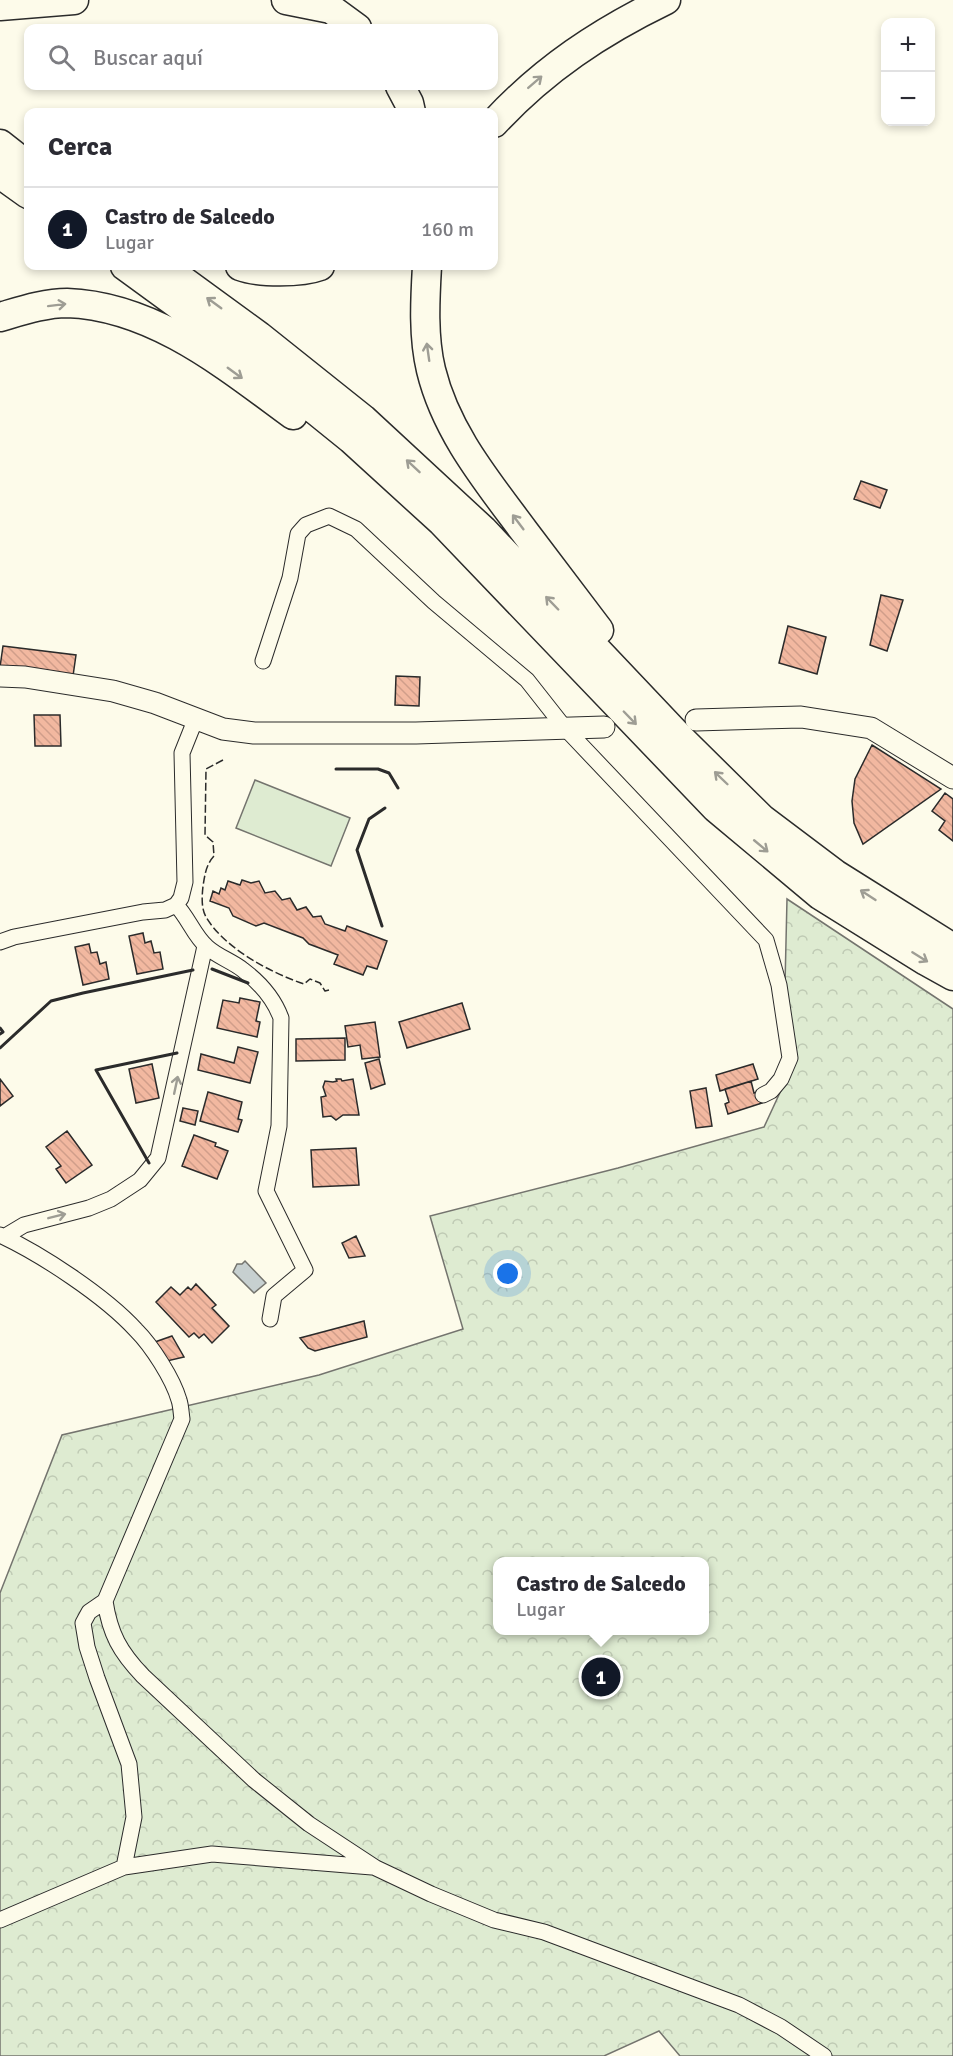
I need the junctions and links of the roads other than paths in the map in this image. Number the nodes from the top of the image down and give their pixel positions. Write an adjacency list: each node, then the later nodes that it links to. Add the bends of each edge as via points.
1 (74, 0): 4 (highway)
2 (286, 0): 5 (highway, via 331,9)
3 (666, 0): 8 (highway, one-way to 3, via 551,69 624,21)
4 (0, 6)
5 (352, 24)
6 (402, 90): 7 (highway)
7 (410, 108)
8 (498, 119)
9 (0, 132): 11 (highway)
10 (0, 144): 12 (highway)
11 (24, 147)
12 (24, 163)
13 (0, 174): 14 (highway)
14 (24, 191)
15 (130, 270): 23 (highway, via 247,355 351,439 442,522)
16 (168, 270): 27 (highway, one-way to 16, via 371,427 259,336)
17 (263, 270): 18 (highway)
18 (309, 270)
19 (427, 270): 27 (highway, one-way to 19, via 478,470 450,424 431,371 427,345)
20 (0, 317): 23 (highway, one-way to 23, via 65,303 96,307 131,315 213,357 318,433)
21 (263, 661): 26 (street, via 290,578 298,534 306,525 329,516 356,530 527,680)
22 (0, 676): 24 (street, via 113,691)
23 (590, 676): 33 (highway, one-way to 33, via 716,808 820,895)
24 (198, 720): 26 (street, via 223,729 254,733 416,733); 29 (street, via 182,753 185,882)
25 (604, 726): 26 (street)
26 (564, 727): 34 (street, via 766,940 779,985 790,1058 781,1079)
27 (688, 729): 28 (street, via 801,717 871,728); 32 (highway, one-way to 27, via 836,874 762,819)
28 (953, 778)
29 (176, 905): 30 (street); 31 (street)
30 (0, 942)
31 (205, 946): 35 (street, one-way to 31, via 24,1225 111,1199 140,1180 159,1158); 36 (street, via 243,969 276,1004 281,1018 279,1126 266,1191 305,1270 274,1296)
32 (953, 948)
33 (953, 976)
34 (764, 1095)
35 (2, 1236): 37 (street, via 77,1282 136,1329 179,1400 182,1419)
36 (270, 1319)
37 (105, 1601): 38 (street, via 89,1612 82,1623 97,1678 129,1764 134,1817); 39 (street, via 116,1644 143,1676 254,1780 309,1824)
38 (124, 1867): 39 (street, via 212,1854); 40 (street)
39 (376, 1868): 41 (street, via 494,1920 544,1932 739,2006 781,2027)
40 (0, 1920)
41 (824, 2056)

